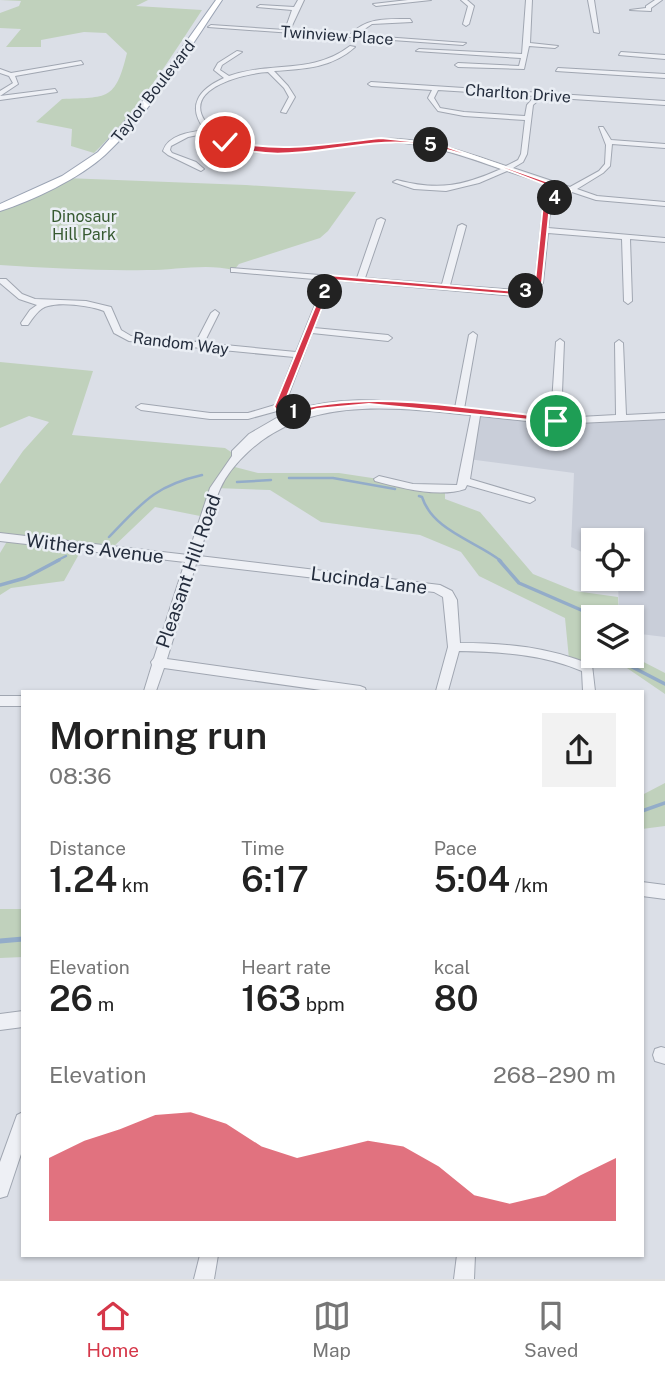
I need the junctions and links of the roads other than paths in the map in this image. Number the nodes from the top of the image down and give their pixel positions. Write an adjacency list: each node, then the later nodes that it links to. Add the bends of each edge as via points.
1 (209, 0): 53 (main road, Taylor Boulevard, via 119,130 94,153)
2 (219, 0): 53 (main road, Taylor Boulevard, via 152,96 101,154 65,178)
3 (300, 0): 11 (street)
4 (428, 0): 9 (street)
5 (464, 0): 14 (street, via 471,6)
6 (529, 0): 20 (street)
7 (591, 0): 17 (street)
8 (662, 0): 12 (street, via 649,10)
9 (376, 4)
10 (260, 7): 11 (street)
11 (294, 9): 16 (street)
12 (633, 10)
13 (410, 21): 18 (street, via 367,23)
14 (466, 24)
15 (211, 27): 16 (street, Twinview Place)
16 (287, 31): 18 (street, Twinview Place)
17 (597, 32)
18 (352, 36): 19 (street, Twinview Place)
19 (463, 43)
20 (527, 44): 21 (street); 26 (street)
21 (555, 46)
22 (352, 47): 30 (street, via 345,55 313,65)
23 (419, 51): 26 (street)
24 (239, 52): 35 (street, via 217,70)
25 (621, 54): 27 (street)
26 (524, 56): 29 (street, via 522,68)
27 (665, 57)
28 (81, 63): 33 (street)
29 (458, 65)
30 (269, 69): 35 (street); 42 (street, via 292,97)
31 (558, 70): 34 (street)
32 (0, 71): 33 (street)
33 (11, 75): 40 (street, via 16,83)
34 (665, 76)
35 (228, 78): 45 (street, via 200,99 198,113)
36 (371, 84): 37 (street, Charlton Drive)
37 (436, 88): 39 (street, Charlton Drive); 43 (street, via 431,98 438,109)
38 (55, 91): 40 (street)
39 (540, 95): 41 (street, Charlton Drive); 43 (street, via 530,105)
40 (0, 96)
41 (665, 103)
42 (284, 112)
43 (529, 118): 49 (street, via 524,154)
44 (601, 128): 46 (street)
45 (208, 131): 48 (street, via 177,139 166,151); 49 (street, via 225,142 255,150 381,140 437,145)
46 (609, 142): 47 (street); 51 (street, via 608,165)
47 (665, 146)
48 (201, 169)
49 (504, 169): 50 (street, via 466,187); 51 (street)
50 (397, 182)
51 (569, 191): 52 (street); 56 (street, via 547,204)
52 (665, 204)
53 (0, 206)
54 (382, 220): 61 (street)
55 (462, 226): 63 (street)
56 (543, 230): 57 (street); 63 (street, via 539,283 530,290 517,293)
57 (626, 237): 58 (street); 64 (street)
58 (665, 240)
59 (233, 270): 60 (street)
60 (330, 277): 61 (street); 68 (street)
61 (361, 279): 63 (street)
62 (3, 281): 65 (street, Random Way, via 23,298)
63 (445, 286)
64 (628, 301)
65 (45, 303): 67 (street); 73 (street, Random Way, via 92,302 108,309 117,331 129,338)
66 (215, 313): 73 (street)
67 (25, 323)
68 (310, 330): 70 (street); 74 (street)
69 (473, 335): 76 (street)
70 (388, 338)
71 (560, 342): 81 (street)
72 (619, 344): 80 (street)
73 (198, 346): 74 (street, Random Way)
74 (300, 355): 78 (street)
75 (141, 407): 78 (street, via 223,416)
76 (459, 412): 77 (street, Pleasant Hill Road); 78 (street, Pleasant Hill Road, via 341,402)
77 (476, 413): 81 (street, Pleasant Hill Road); 83 (street)
78 (284, 415): 86 (street, Pleasant Hill Road, via 237,451 215,488)
79 (665, 416): 80 (street, Pleasant Hill Road)
80 (621, 419): 81 (street, Pleasant Hill Road)
81 (556, 421)
82 (379, 479): 83 (street, via 455,489)
83 (464, 481): 84 (street)
84 (530, 500)
85 (0, 537): 86 (street, Withers Avenue)
86 (190, 560): 87 (street, Lucinda Lane, via 436,588 451,600); 88 (street, Pleasant Hill Road)
87 (454, 648): 91 (street, Lucinda Lane); 92 (street, via 507,647 569,659 588,668)
88 (157, 662): 89 (street, Pleasant Hill Road); 90 (street)
89 (150, 690)
90 (353, 690)
91 (442, 690)
92 (589, 690)
93 (0, 701): 94 (street)
94 (21, 701)
95 (644, 889): 96 (street)
96 (665, 892)
97 (21, 1019): 98 (street)
98 (0, 1022)
99 (21, 1127): 100 (street)
100 (0, 1189)
101 (209, 1257): 103 (street)
102 (466, 1257): 104 (street)
103 (204, 1279)
104 (464, 1279)

